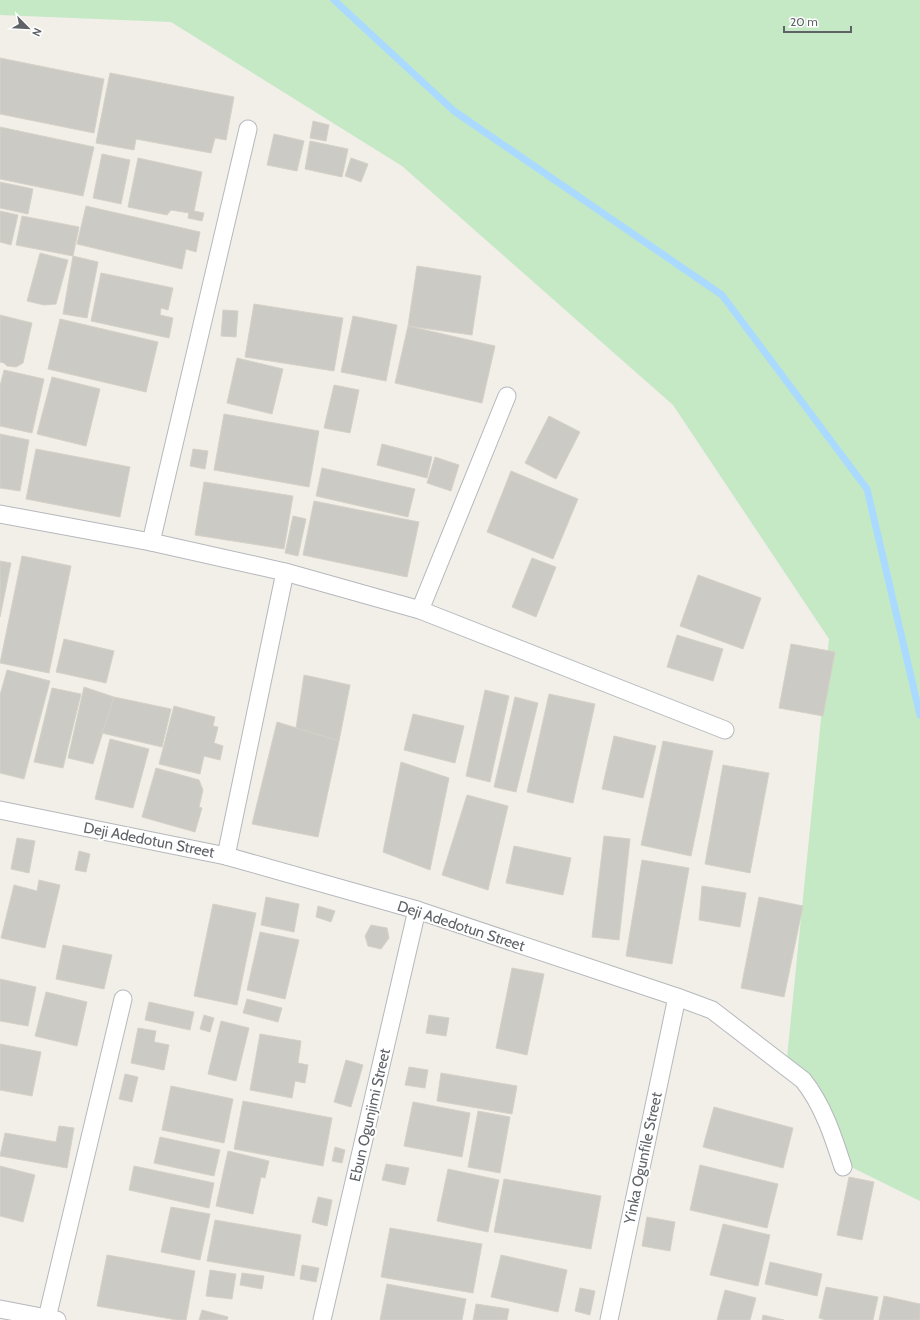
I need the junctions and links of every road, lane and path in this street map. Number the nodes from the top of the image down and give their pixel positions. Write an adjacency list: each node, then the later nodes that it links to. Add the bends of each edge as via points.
1 (248, 129): 4 (street)
2 (508, 396): 6 (street)
3 (0, 514): 4 (street)
4 (151, 542): 5 (street)
5 (285, 572): 6 (street); 9 (street)
6 (420, 610): 7 (street)
7 (725, 730)
8 (0, 810): 9 (street, Deji Adedotun Street)
9 (226, 856): 10 (street, Deji Adedotun Street)
10 (417, 910): 11 (street, Deji Adedotun Street); 16 (street, Ebun Ogunjimi Street)
11 (677, 997): 13 (street, Deji Adedotun Street, via 712,1010 803,1080 814,1094); 17 (street, Yinka Ogunfile Street)
12 (123, 999): 15 (street)
13 (843, 1166)
14 (0, 1308): 15 (street)
15 (52, 1319)
16 (322, 1320)
17 (609, 1320)

